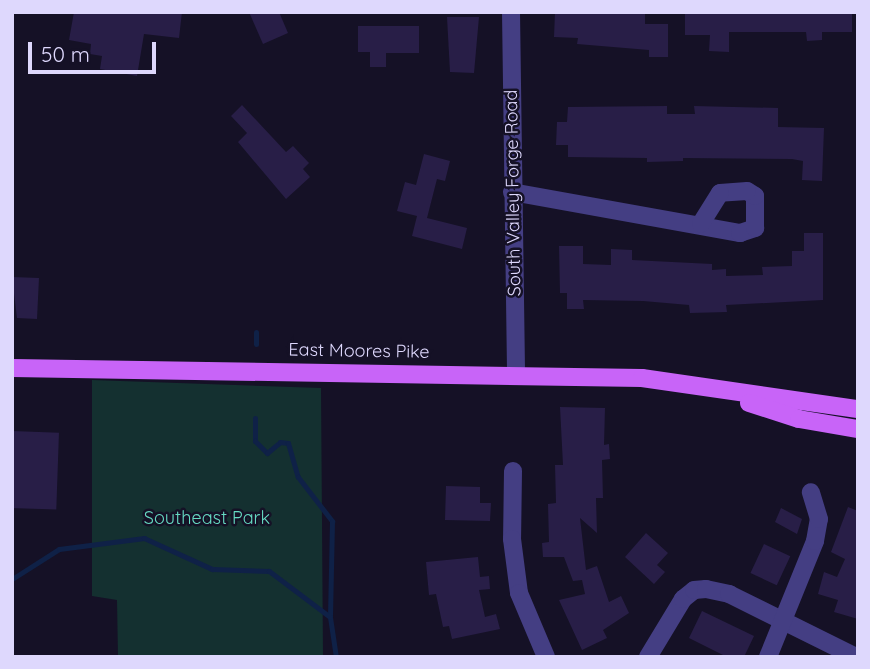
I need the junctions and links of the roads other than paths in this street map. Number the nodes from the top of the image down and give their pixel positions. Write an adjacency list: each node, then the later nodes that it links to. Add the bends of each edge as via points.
1 (511, 12): 2 (street, South Valley Forge Road)
2 (513, 192): 3 (street); 5 (street, South Valley Forge Road)
3 (701, 223)
4 (12, 368): 5 (main road, East Moores Pike)
5 (516, 374): 6 (main road, East Moores Pike, via 642,379)
6 (705, 388): 7 (main road, East Moores Pike); 8 (main road, East Moores Pike, via 799,419)
7 (858, 409)
8 (858, 429)
9 (513, 471): 12 (street, via 519,593)
10 (811, 492): 11 (street, via 820,519)
11 (784, 621): 13 (street, via 729,594 694,590 672,613); 14 (street); 15 (street)
12 (545, 657)
13 (648, 657)
14 (768, 657)
15 (856, 657)

